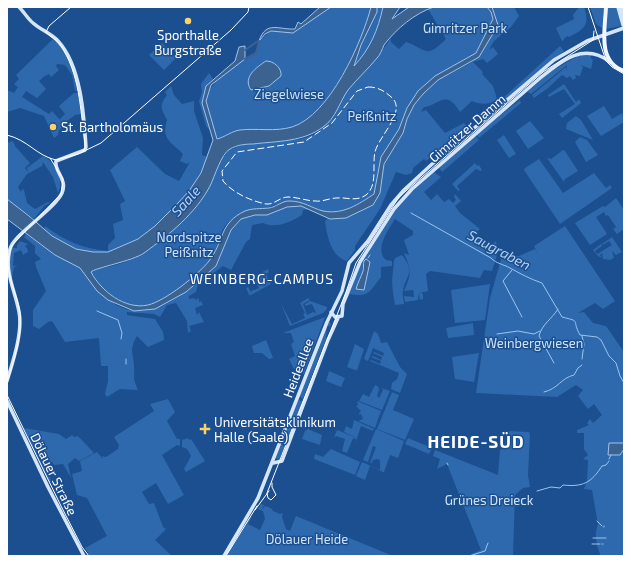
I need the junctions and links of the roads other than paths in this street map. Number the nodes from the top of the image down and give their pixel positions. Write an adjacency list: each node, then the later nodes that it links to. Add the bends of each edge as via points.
1 (20, 7): 14 (main road, via 35,25 59,42 73,66 82,110 85,150 56,162 62,179 62,190 58,199 10,249 8,276 19,311 16,352)
2 (606, 7): 6 (main road)
3 (620, 7): 4 (main road); 5 (main road)
4 (624, 20)
5 (624, 28): 6 (main road, Gimritzer Damm)
6 (605, 34): 7 (main road, via 605,52); 9 (main road, Gimritzer Damm, via 582,44 551,63 431,165 397,197 368,240)
7 (610, 62): 8 (main road); 10 (main road, Gimritzer Damm, via 597,54 582,52 564,61 544,76 404,197)
8 (624, 71)
9 (357, 251): 10 (main road); 12 (main road, Heideallee, via 348,264 342,291)
10 (362, 259): 11 (main road)
11 (343, 309): 12 (main road, via 338,306); 13 (main road, via 342,316)
12 (332, 311): 13 (main road, via 334,317); 16 (main road, Heideallee)
13 (338, 318): 17 (main road, Heideallee)
14 (7, 381)
15 (7, 401): 19 (main road, Dölauer Straße)
16 (275, 457): 17 (main road); 18 (main road, Heideallee)
17 (280, 461): 18 (main road)
18 (272, 464): 20 (main road, Heideallee, via 258,498)
19 (84, 556)
20 (224, 556)

